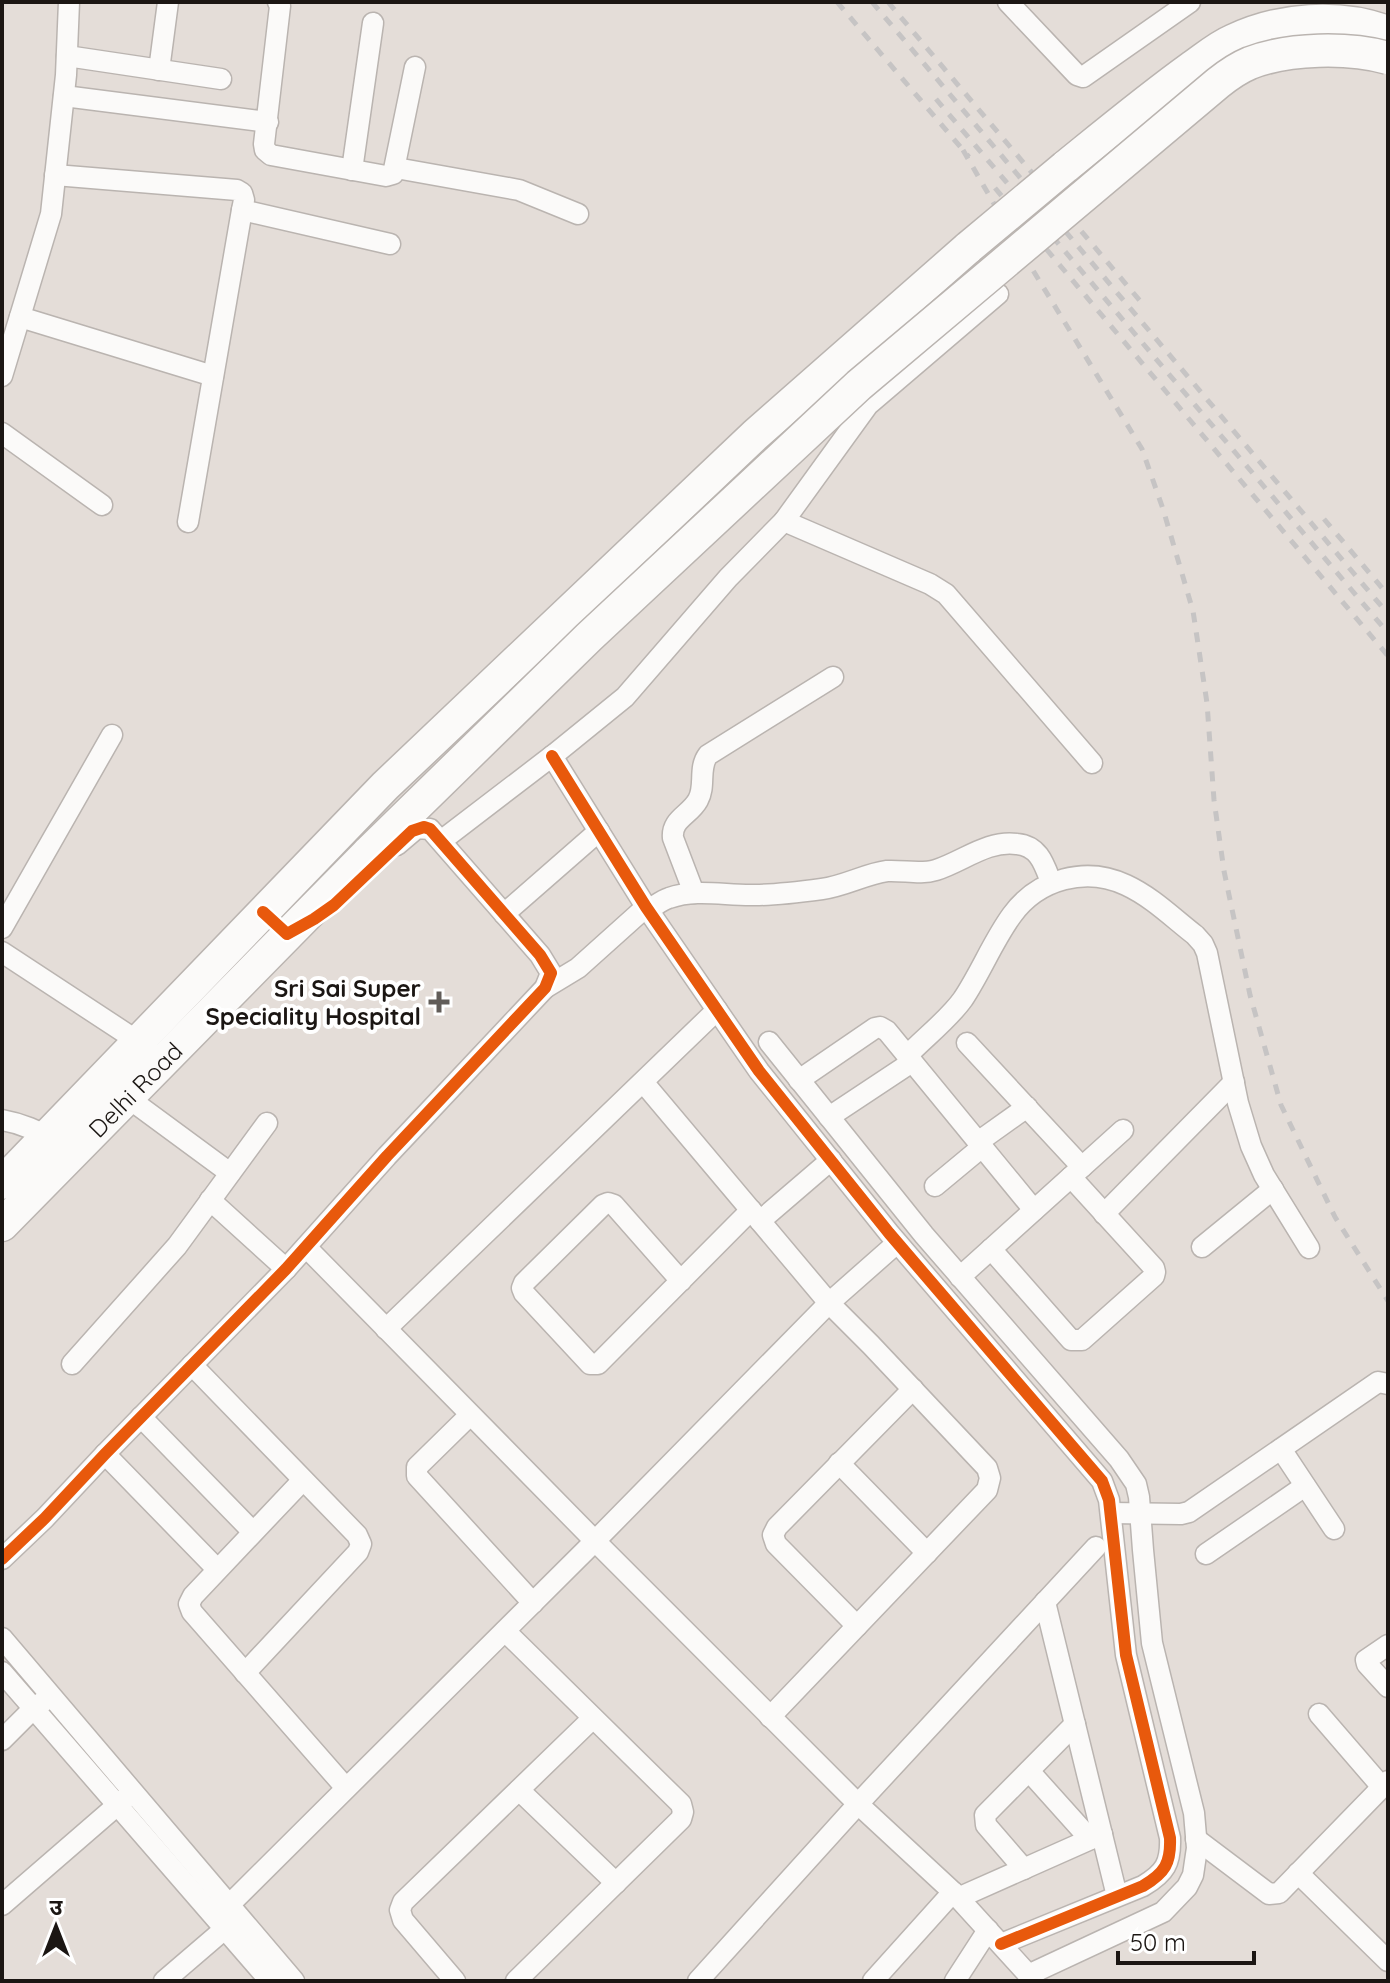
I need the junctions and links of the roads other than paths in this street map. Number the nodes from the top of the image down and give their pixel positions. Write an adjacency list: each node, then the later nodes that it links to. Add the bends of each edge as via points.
1 (69, 2): 8 (street)
2 (168, 2): 11 (street)
3 (278, 2): 14 (street)
4 (1008, 2): 5 (street, via 1083,77)
5 (1190, 2)
6 (373, 23): 16 (street)
7 (1388, 32): 38 (main road, bridge, via 1332,21 1259,29 1229,42 1147,99 755,435 385,786)
8 (67, 56): 11 (street); 13 (street)
9 (1388, 58): 41 (main road, Delhi Road, bridge, via 1347,51 1279,56 1243,66 1218,83 859,385 589,637)
10 (415, 67): 15 (street)
11 (159, 70): 12 (street)
12 (221, 79)
13 (64, 96): 14 (street); 17 (street)
14 (268, 122): 16 (street, via 264,144 271,155)
15 (396, 168): 16 (street, via 386,176); 19 (street, via 519,190)
16 (352, 170)
17 (55, 175): 18 (street, via 237,190 244,200); 22 (street, via 51,214)
18 (242, 210): 20 (street); 24 (street)
19 (578, 214)
20 (390, 244)
21 (998, 294): 27 (street, via 868,405)
22 (20, 317): 23 (street); 24 (street)
23 (2, 376)
24 (213, 376): 28 (street)
25 (2, 433): 26 (street)
26 (102, 505)
27 (784, 521): 31 (street, via 625,697); 32 (street, via 946,594)
28 (188, 522)
29 (833, 677): 36 (street, via 704,759 699,799 672,831)
30 (112, 735): 40 (street)
31 (552, 756): 33 (street); 34 (street)
32 (1092, 763)
33 (599, 831): 37 (street); 39 (street)
34 (441, 841): 39 (street); 41 (street, via 430,829 417,828 334,905)
35 (1051, 882): 36 (street, via 1038,853 1008,843 983,848 936,870 886,872 834,887 755,895); 48 (street, via 1019,905 962,999); 51 (street, via 1092,877 1124,884 1195,935 1207,953)
36 (694, 893): 37 (street)
37 (654, 905): 43 (street, via 578,968); 44 (street)
38 (263, 912): 41 (street); 47 (main road)
39 (504, 914): 43 (street, via 551,973)
40 (2, 928)
41 (287, 934): 47 (main road, Delhi Road)
42 (2, 952): 47 (street)
43 (545, 988): 72 (street)
44 (717, 1010): 50 (street); 60 (street)
45 (769, 1042): 49 (street)
46 (967, 1043): 53 (street)
47 (152, 1050): 52 (main road)
48 (910, 1059): 49 (street, via 880,1027); 54 (street); 58 (street)
49 (799, 1080): 54 (street)
50 (643, 1082): 69 (street); 80 (street)
51 (1234, 1082): 65 (street, via 1251,1146); 68 (street)
52 (115, 1088): 59 (main road); 62 (street)
53 (1027, 1107): 58 (street); 61 (street)
54 (829, 1117): 71 (street)
55 (2, 1120): 59 (street)
56 (267, 1123): 62 (street)
57 (1123, 1130): 61 (street)
58 (980, 1144): 64 (street); 67 (street)
59 (59, 1145): 63 (main road); 70 (main road, Delhi Road)
60 (831, 1160): 69 (street); 71 (street)
61 (1076, 1172): 67 (street); 68 (street)
62 (230, 1173): 66 (street)
63 (2, 1183)
64 (935, 1186)
65 (1273, 1189): 73 (street); 74 (street)
66 (210, 1200): 76 (street); 81 (street, via 177,1246)
67 (1034, 1210): 75 (street)
68 (1104, 1214): 75 (street, via 1155,1272 1082,1340 1071,1340)
69 (755, 1216): 78 (street); 79 (street)
70 (2, 1225)
71 (898, 1229): 77 (street); 79 (street); 92 (street)
72 (306, 1247): 76 (street); 80 (street)
73 (1202, 1247)
74 (1309, 1248)
75 (991, 1249): 77 (street)
76 (286, 1269): 82 (street)
77 (960, 1277): 92 (street, via 1130,1472 1136,1484)
78 (681, 1281): 78 (street, via 594,1365 522,1288 608,1203)
79 (829, 1303): 84 (street); 95 (street)
80 (386, 1329): 85 (street)
81 (72, 1364)
82 (192, 1365): 86 (street); 90 (street)
83 (1388, 1384): 87 (street, via 1378,1382)
84 (913, 1389): 89 (street); 97 (street, via 987,1468 990,1478 987,1490)
85 (470, 1415): 95 (street); 102 (street, via 417,1467 417,1476)
86 (141, 1417): 88 (street); 94 (street)
87 (1281, 1449): 91 (street); 92 (street, via 1189,1512)
88 (105, 1454): 99 (street); 100 (street)
89 (839, 1463): 97 (street); 103 (street, via 773,1535)
90 (303, 1480): 94 (street); 108 (street, via 361,1544)
91 (1305, 1486): 93 (street); 98 (street)
92 (1126, 1513): 123 (street); 128 (street, via 1123,1640 1170,1848 1157,1878)
93 (1334, 1529)
94 (253, 1532): 100 (street)
95 (595, 1541): 102 (street); 112 (street)
96 (1096, 1547): 101 (street)
97 (927, 1553): 103 (street)
98 (1206, 1554)
99 (2, 1559)
100 (217, 1569): 108 (street, via 189,1604)
101 (1045, 1602): 114 (street); 121 (street)
102 (533, 1603): 104 (street)
103 (857, 1626): 112 (street)
104 (505, 1631): 113 (street); 118 (street)
105 (2, 1638): 110 (street)
106 (1388, 1645): 109 (street, via 1366,1660)
107 (2, 1672): 110 (street)
108 (245, 1673): 118 (street)
109 (1388, 1687)
110 (42, 1702): 115 (street); 120 (street)
111 (1319, 1714): 117 (street)
112 (770, 1717): 121 (street)
113 (593, 1718): 119 (street); 126 (street, via 681,1804 683,1812)
114 (1075, 1724): 116 (street); 122 (street)
115 (2, 1740)
116 (1029, 1771): 122 (street); 124 (street, via 984,1820)
117 (1385, 1784): 125 (street)
118 (346, 1788): 130 (street)
119 (519, 1790): 126 (street); 136 (street, via 400,1910)
120 (125, 1798): 129 (street); 130 (street)
121 (858, 1804): 127 (street); 138 (street)
122 (1096, 1837): 124 (street); 128 (street)
123 (1196, 1839): 125 (street, via 1269,1894 1279,1893); 131 (street, via 1193,1875 1163,1912)
124 (1024, 1869): 127 (street)
125 (1298, 1873): 132 (street)
126 (616, 1883): 137 (street)
127 (956, 1895): 131 (street); 139 (street)
128 (1117, 1896): 131 (street)
129 (2, 1905)
130 (227, 1917): 133 (street); 134 (street); 135 (street)
131 (1012, 1957): 140 (street)
132 (1388, 1961)
133 (164, 1981)
134 (270, 1981)
135 (294, 1981)
136 (455, 1981)
137 (516, 1981)
138 (698, 1981)
139 (873, 1981)
140 (955, 1981)

